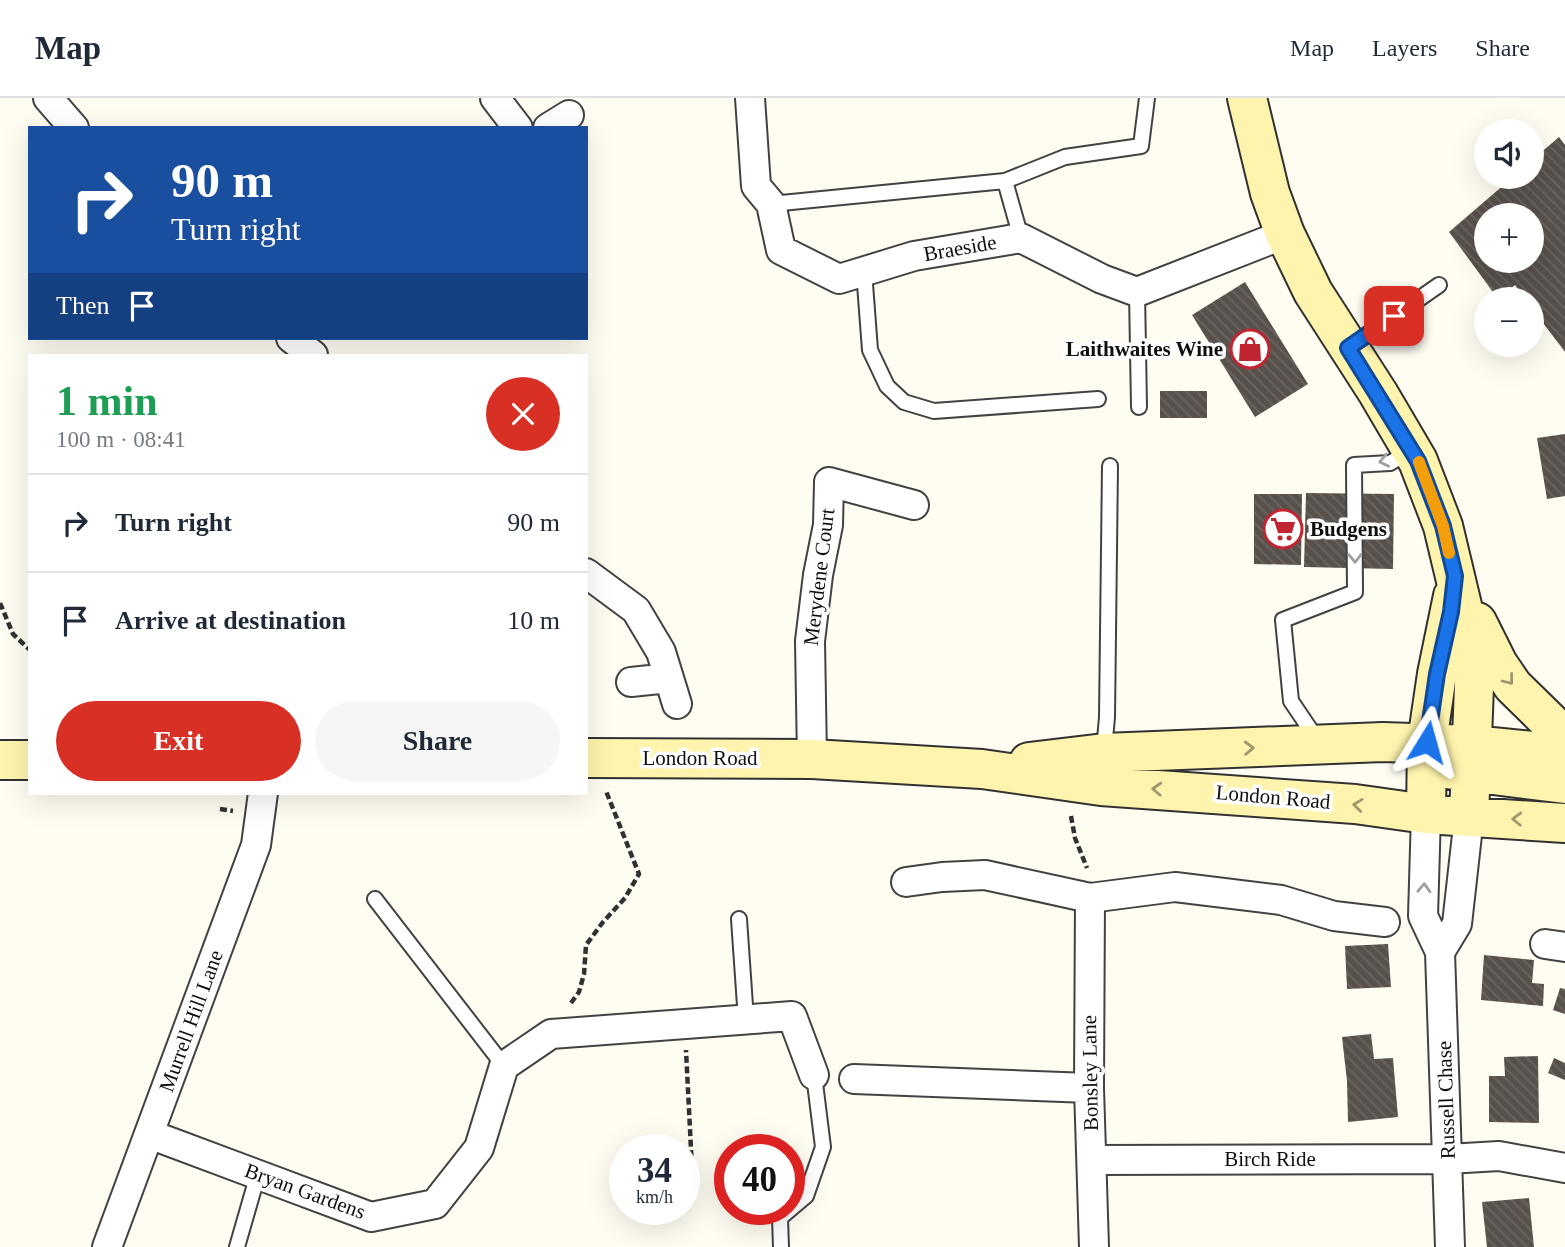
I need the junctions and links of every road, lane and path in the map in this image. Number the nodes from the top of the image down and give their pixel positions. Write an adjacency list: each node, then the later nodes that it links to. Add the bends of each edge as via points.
1 (48, 98): 6 (street)
2 (495, 98): 7 (street)
3 (750, 98): 9 (street, Braeside, via 755,186)
4 (1147, 98): 8 (lane, via 1142,146 1065,157)
5 (1247, 98): 10 (main road)
6 (72, 126)
7 (516, 126)
8 (1005, 181): 9 (lane); 11 (lane)
9 (771, 204): 12 (street, Braeside, via 781,250 839,279)
10 (1285, 234): 14 (street); 16 (main road, via 1312,292)
11 (1021, 238): 12 (street, Braeside, via 914,256); 14 (street, Braeside)
12 (864, 271): 18 (lane, via 870,350 887,386 904,402 934,411)
13 (1438, 285): 16 (lane)
14 (1136, 292): 19 (lane)
15 (294, 340): 17 (street)
16 (1348, 348): 20 (main road)
17 (312, 354)
18 (1098, 399)
19 (1139, 407)
20 (1411, 450): 24 (main road, via 1443,526); 29 (lane, one-way to 29, via 1390,463 1354,465 1355,592 1283,620 1291,701)
21 (1110, 466): 36 (lane, via 1107,717)
22 (914, 505): 33 (street, Merydene Court, via 829,482 828,525 810,641)
23 (588, 574): 27 (street, via 636,610 661,652 673,691)
24 (1455, 576): 28 (main road, one-way to 28, via 1513,686); 31 (main road); 32 (main road, via 1475,660)
25 (0, 603): 26 (path, via 13,634)
26 (28, 648)
27 (631, 682)
28 (1565, 737)
29 (1321, 745): 31 (main road, London Road); 36 (main road, London Road, one-way to 29)
30 (1565, 754): 32 (main road)
31 (1427, 755): 32 (main road, London Road); 43 (main road)
32 (1471, 758): 38 (main road); 44 (main road)
33 (812, 759): 36 (main road, London Road, via 982,769); 37 (main road, London Road)
34 (0, 760): 35 (main road)
35 (28, 760)
36 (1102, 769): 43 (main road, London Road, one-way to 36)
37 (595, 771): 54 (path, via 639,874 586,945 579,992 564,1014 553,1019)
38 (1565, 784)
39 (263, 795): 59 (street, Murrell Hill Lane, via 256,845)
40 (220, 809): 41 (path)
41 (230, 810)
42 (1070, 812): 47 (path, via 1075,838 1093,878)
43 (1426, 814): 44 (main road, London Road); 51 (street, Russell Chase, one-way to 43, via 1423,916)
44 (1469, 817): 45 (main road, London Road, one-way to 44); 51 (street, via 1457,924)
45 (1565, 823)
46 (906, 882): 47 (street, via 985,875)
47 (1090, 898): 50 (street, via 1175,887 1281,900 1334,916); 58 (street, Bonsley Lane)
48 (374, 899): 55 (lane)
49 (739, 919): 52 (lane)
50 (1385, 922)
51 (1440, 952): 61 (street, Russell Chase)
52 (746, 1020): 53 (street); 56 (street, via 792,1016)
53 (685, 1025): 54 (street); 60 (path)
54 (555, 1034): 55 (street)
55 (504, 1066): 64 (street, Bryan Gardens, via 479,1148 435,1204 371,1217)
56 (814, 1075): 67 (lane, via 823,1147 806,1196 780,1218)
57 (854, 1079): 58 (street)
58 (1089, 1088): 62 (street, Bonsley Lane)
59 (149, 1134): 64 (street, Bryan Gardens); 65 (street, Murrell Hill Lane)
60 (690, 1134)
61 (1448, 1159): 62 (street, Birch Ride); 63 (street, Birch Ride, via 1499,1156); 69 (street, Russell Chase)
62 (1092, 1160): 68 (street, Bonsley Lane)
63 (1565, 1168)
64 (258, 1174): 66 (lane)
65 (107, 1247)
66 (237, 1247)
67 (780, 1247)
68 (1094, 1247)
69 (1450, 1247)

